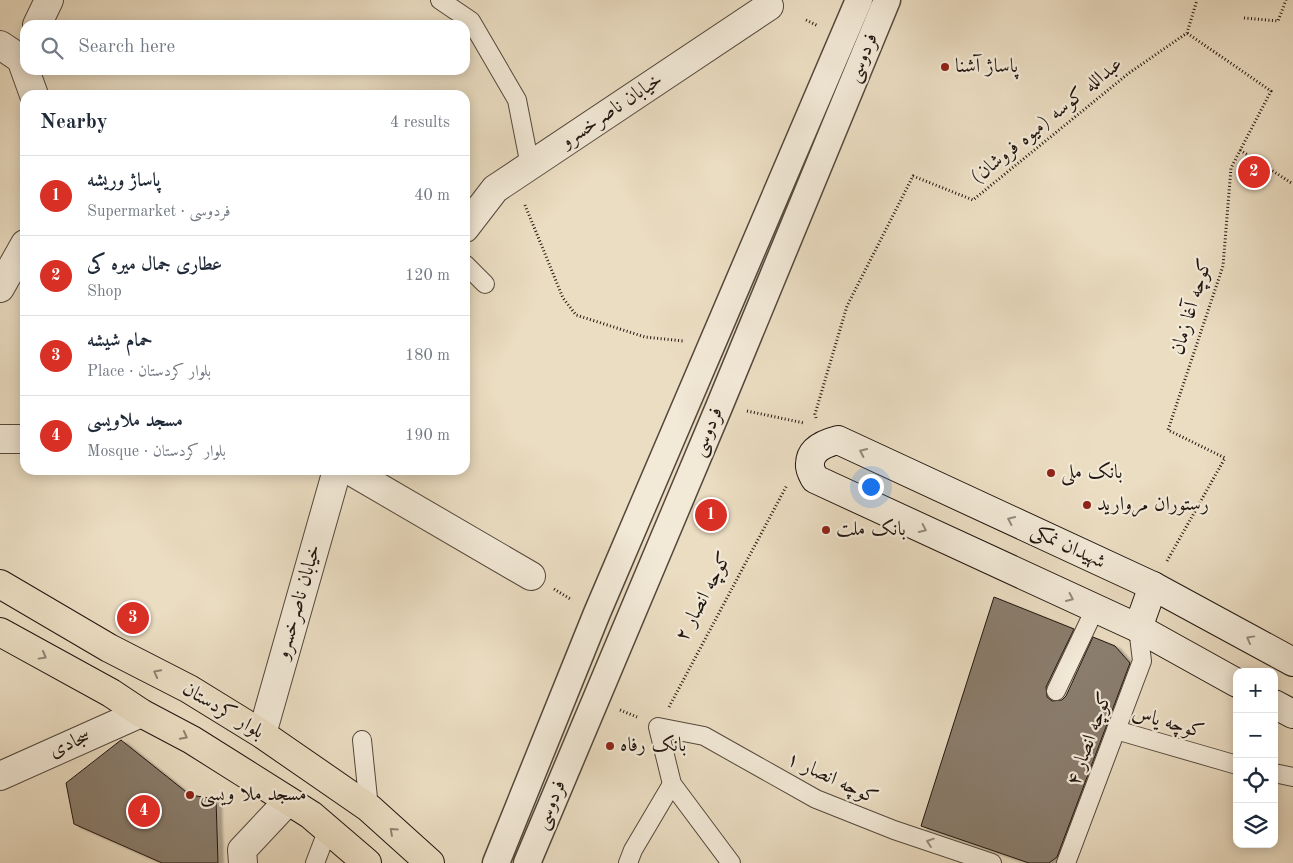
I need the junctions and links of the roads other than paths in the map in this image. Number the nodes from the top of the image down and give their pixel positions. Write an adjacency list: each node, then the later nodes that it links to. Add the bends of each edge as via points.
1 (49, 0): 6 (street)
2 (440, 0): 8 (lane)
3 (859, 0): 46 (street, فردوسی, via 597,613)
4 (887, 0): 51 (street, فردوسی)
5 (769, 6): 13 (street, خیابان ناصرخسرو)
6 (39, 20)
7 (470, 20): 13 (lane, via 517,100)
8 (470, 20)
9 (15, 51): 10 (street)
10 (20, 63)
11 (25, 75): 12 (street)
12 (32, 90)
13 (530, 166): 14 (street, خیابان ناصرخسرو, via 495,190)
14 (470, 222)
15 (20, 253): 18 (street)
16 (470, 269): 17 (lane)
17 (485, 284)
18 (0, 288)
19 (0, 439): 20 (street)
20 (20, 439)
21 (336, 475): 36 (street, خیابان ناصرخسرو)
22 (358, 475): 23 (street)
23 (531, 576)
24 (0, 584): 36 (main road, بلوار کردستان, one-way to 24, via 189,689 109,648)
25 (1153, 586): 26 (street, شهیدان نمکی, one-way to 26, via 829,435 826,443 812,457 809,465 815,480); 27 (street); 29 (street, شهیدان نمکی, one-way to 25)
26 (1095, 609): 27 (street); 31 (lane)
27 (1138, 628): 30 (street); 35 (lane, کوچه انصار ۴, via 1142,661)
28 (0, 632): 33 (main road, بلوار کردستان, one-way to 33)
29 (1293, 662)
30 (1233, 681)
31 (1056, 691)
32 (1278, 706): 34 (street)
33 (141, 713): 40 (street, سجادی); 43 (main road, بلوار کردستان, one-way to 43, via 192,740)
34 (1293, 714)
35 (1116, 730): 38 (lane, کوچه یاس); 55 (lane, کوچه انصار ۴)
36 (262, 734): 44 (main road, بلوار کردستان)
37 (362, 740): 44 (lane)
38 (1233, 764)
39 (1278, 774): 41 (lane)
40 (0, 776)
41 (1293, 777)
42 (672, 784): 52 (lane, via 632,850); 53 (lane); 54 (lane, کوچه انصار ۱, one-way to 42, via 816,799 704,736 658,727)
43 (288, 801): 45 (main road, بلوار کردستان); 47 (street, via 242,850)
44 (369, 808): 50 (main road, بلوار کردستان, one-way to 44)
45 (328, 829): 48 (lane); 49 (main road, بلوار کردستان)
46 (497, 862)
47 (243, 863)
48 (315, 863)
49 (367, 863)
50 (430, 863)
51 (527, 863)
52 (628, 863)
53 (730, 863)
54 (992, 863)
55 (1066, 863)

